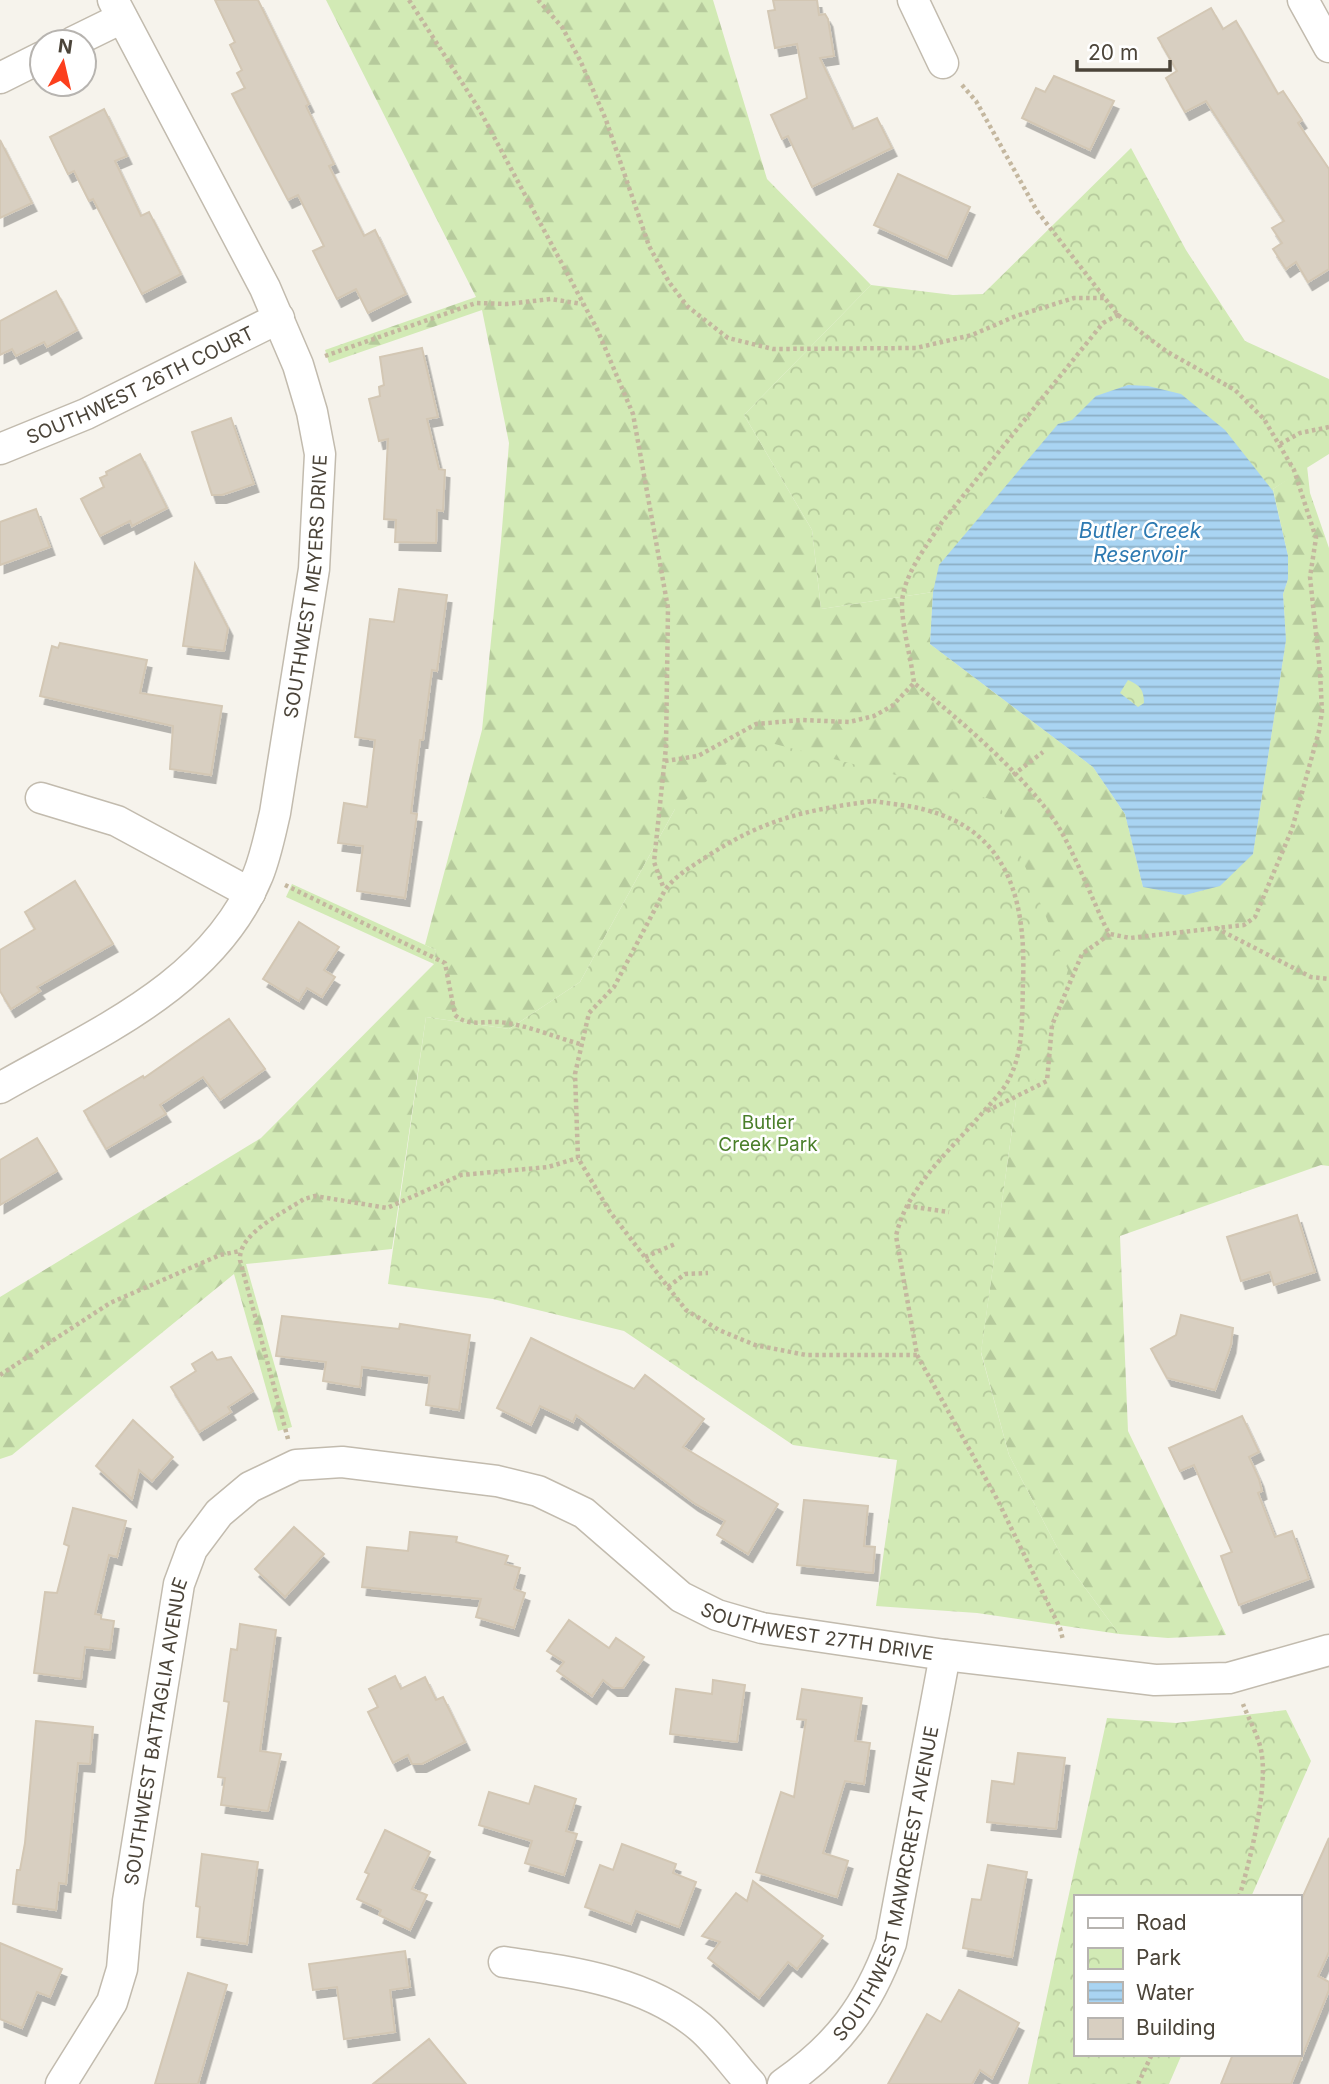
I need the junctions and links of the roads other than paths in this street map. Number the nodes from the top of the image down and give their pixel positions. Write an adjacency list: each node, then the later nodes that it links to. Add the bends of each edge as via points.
1 (913, 0): 6 (street)
2 (1303, 0): 5 (street)
3 (117, 9): 4 (street); 9 (street, SOUTHWEST MEYERS DRIVE)
4 (92, 28)
5 (1329, 47)
6 (943, 62)
7 (28, 64): 8 (street)
8 (0, 78)
9 (279, 318): 10 (street, SOUTHWEST 26TH COURT, via 86,414); 12 (street, SOUTHWEST MEYERS DRIVE, via 298,365 320,454 318,527 275,813)
10 (0, 449)
11 (41, 798): 12 (street, via 117,821)
12 (255, 883): 13 (street, SOUTHWEST MEYERS DRIVE, via 223,934 195,967 161,995)
13 (0, 1088)
14 (342, 1462): 16 (street, SOUTHWEST 27TH DRIVE, via 497,1481 538,1492 584,1513 681,1597 717,1615 762,1628); 18 (street, SOUTHWEST BATTAGLIA AVENUE, via 296,1465 250,1487 219,1513 192,1549 174,1612 128,1901 122,1969 113,2003)
15 (1329, 1650): 16 (street, SOUTHWEST 27TH DRIVE, via 1258,1672 1207,1680 1155,1679)
16 (946, 1655): 20 (street, SOUTHWEST MAWRCREST AVENUE, via 891,1943 876,1984 856,2017 816,2062)
17 (504, 1962): 19 (street, via 574,1972 640,1990 700,2027)
18 (61, 2084)
19 (751, 2084)
20 (783, 2084)

